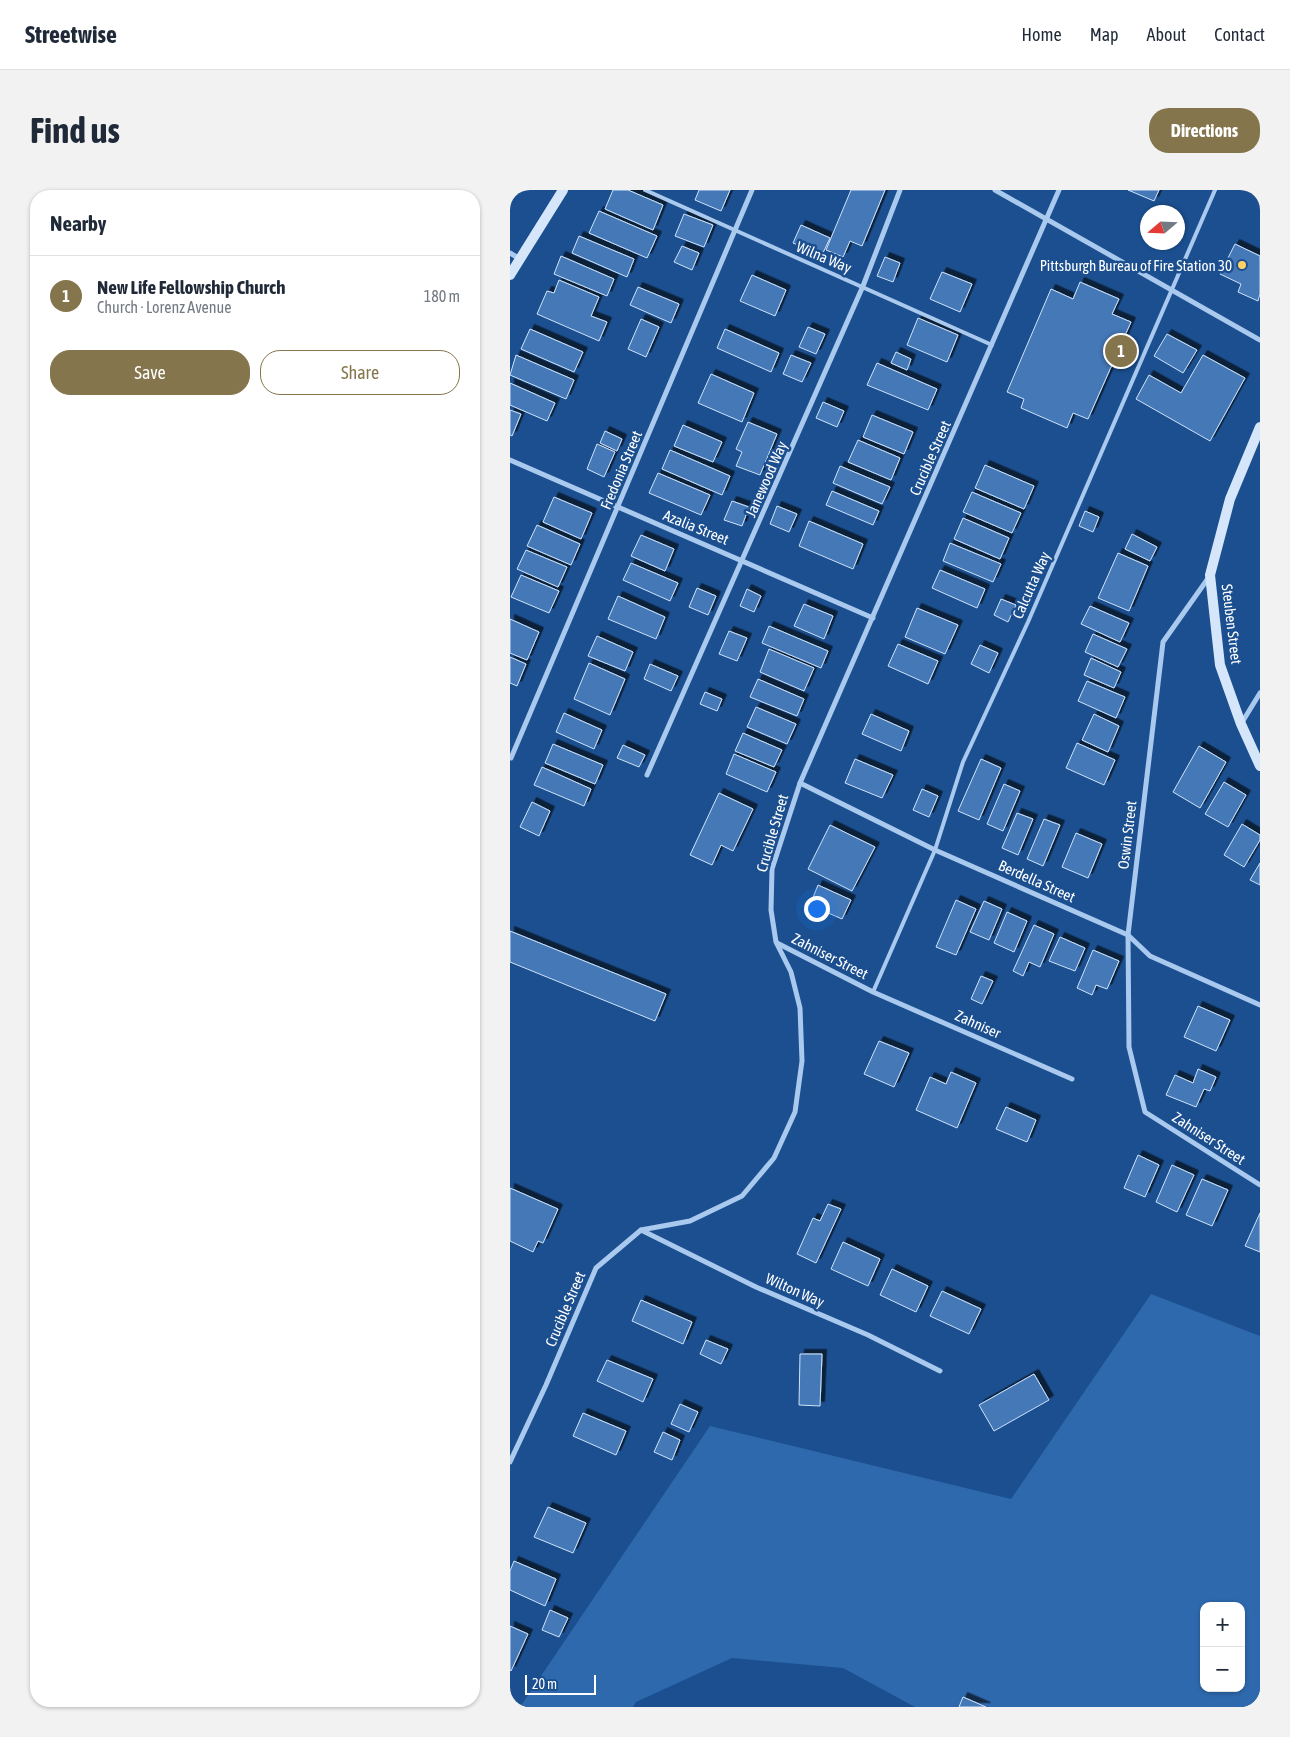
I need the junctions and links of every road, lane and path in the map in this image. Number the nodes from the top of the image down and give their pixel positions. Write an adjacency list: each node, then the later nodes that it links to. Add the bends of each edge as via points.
1 (563, 190): 11 (street)
2 (645, 190): 9 (lane, Wilna Way)
3 (752, 190): 9 (street, Fredonia Street)
4 (900, 190): 13 (street, Janewood Way)
5 (995, 190): 8 (street)
6 (1059, 190): 8 (street, Crucible Street)
7 (1215, 190): 14 (lane, Calcutta Way)
8 (1046, 220): 14 (street); 16 (street, Crucible Street)
9 (735, 231): 13 (lane, Wilna Way); 19 (street, Fredonia Street)
10 (510, 253): 11 (street)
11 (521, 260): 12 (street)
12 (510, 275)
13 (864, 286): 16 (lane, Wilna Way); 20 (street, Janewood Way)
14 (1173, 289): 15 (street); 29 (lane, Calcutta Way, via 1028,622 963,762)
15 (1260, 340)
16 (993, 345): 22 (street, Crucible Street)
17 (1260, 427): 21 (street, Steuben Street, via 1230,499)
18 (510, 460): 19 (street, Azalia Street)
19 (618, 508): 20 (street, Azalia Street); 25 (street, Fredonia Street)
20 (744, 560): 22 (street, Azalia Street); 27 (street, Janewood Way)
21 (1210, 575): 24 (street, Steuben Street, via 1220,665); 30 (street, Oswin Street, via 1163,642)
22 (873, 618): 28 (street, Crucible Street)
23 (1260, 693): 24 (street)
24 (1241, 724): 26 (street, Steuben Street)
25 (511, 758)
26 (1260, 766)
27 (647, 774)
28 (800, 783): 29 (street, Berdella Street); 31 (street, Crucible Street, via 772,869 771,910)
29 (935, 850): 30 (street, Berdella Street); 32 (lane, Calcutta Way)
30 (1128, 935): 33 (street, Berdella Street, via 1150,956); 35 (street, Oswin Street, via 1129,1048)
31 (776, 942): 32 (street, Zahniser Street); 37 (street, Crucible Street, via 791,972 800,1008 802,1061 795,1112 774,1158 742,1196 690,1221)
32 (873, 992): 34 (street, Zahniser)
33 (1260, 1006)
34 (1072, 1079)
35 (1145, 1112): 36 (street, Zahniser Street)
36 (1260, 1185)
37 (641, 1230): 38 (street, Wilton Way, via 756,1287); 39 (street, Crucible Street, via 596,1268)
38 (940, 1371)
39 (510, 1462)

